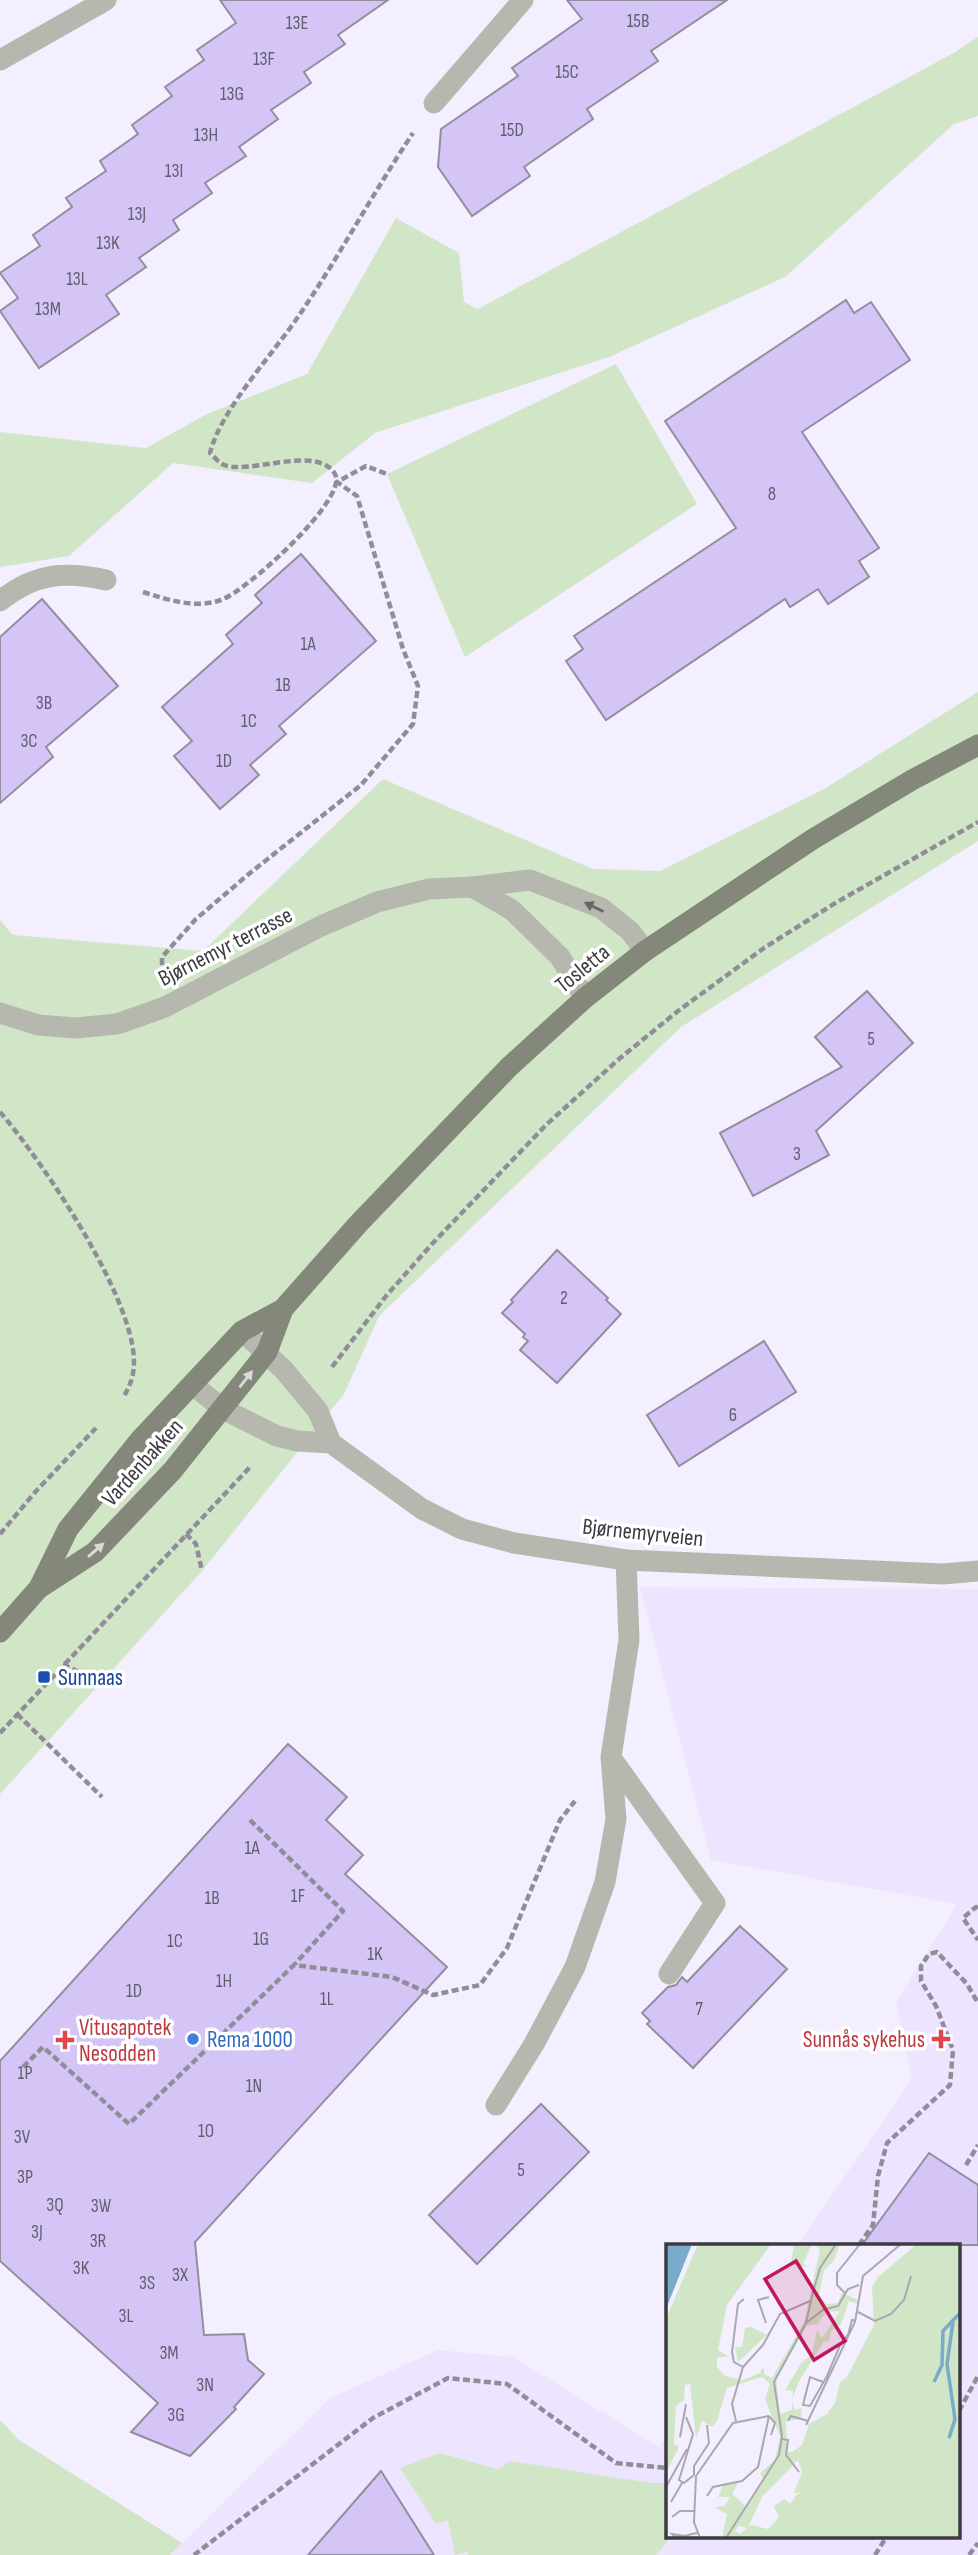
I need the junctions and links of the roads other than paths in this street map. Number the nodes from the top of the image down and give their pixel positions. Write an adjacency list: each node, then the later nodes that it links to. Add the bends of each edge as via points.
1 (106, 0): 3 (street)
2 (523, 0): 4 (street)
3 (0, 60)
4 (434, 103)
5 (106, 580): 6 (street, via 54,575 27,583)
6 (0, 601)
7 (978, 745): 9 (main road, Tosletta, via 813,839)
8 (472, 887): 9 (street, Bjørnemyr terrasse, one-way to 8, via 630,931 601,908 530,880); 10 (street, via 512,910 560,957); 11 (street, Bjørnemyr terrasse, via 429,889 377,902 165,1007 117,1024 38,1025)
9 (645, 951): 10 (main road, Tosletta)
10 (585, 998): 12 (main road, Tosletta, via 443,1134)
11 (0, 1013)
12 (283, 1309): 13 (main road, Tosletta); 14 (main road, Tosletta)
13 (242, 1331): 14 (street); 15 (main road, Vardenbakken)
14 (267, 1352): 16 (main road, Vardenbakken, one-way to 14); 17 (street, via 318,1411)
15 (193, 1385): 16 (street); 20 (main road, Vardenbakken, via 139,1441 68,1529)
16 (223, 1409): 17 (street, via 277,1436); 20 (main road, Vardenbakken, one-way to 16, via 95,1552)
17 (331, 1443): 18 (street, Bjørnemyrveien, via 422,1509 462,1529 514,1543)
18 (625, 1560): 19 (street, Bjørnemyrveien, via 943,1574); 22 (street, via 629,1640)
19 (978, 1571)
20 (39, 1588): 21 (main road, Vardenbakken)
21 (0, 1632)
22 (611, 1757): 23 (street, via 715,1903); 24 (street, via 616,1819 605,1882 575,1967)
23 (669, 1974)
24 (496, 2105)

